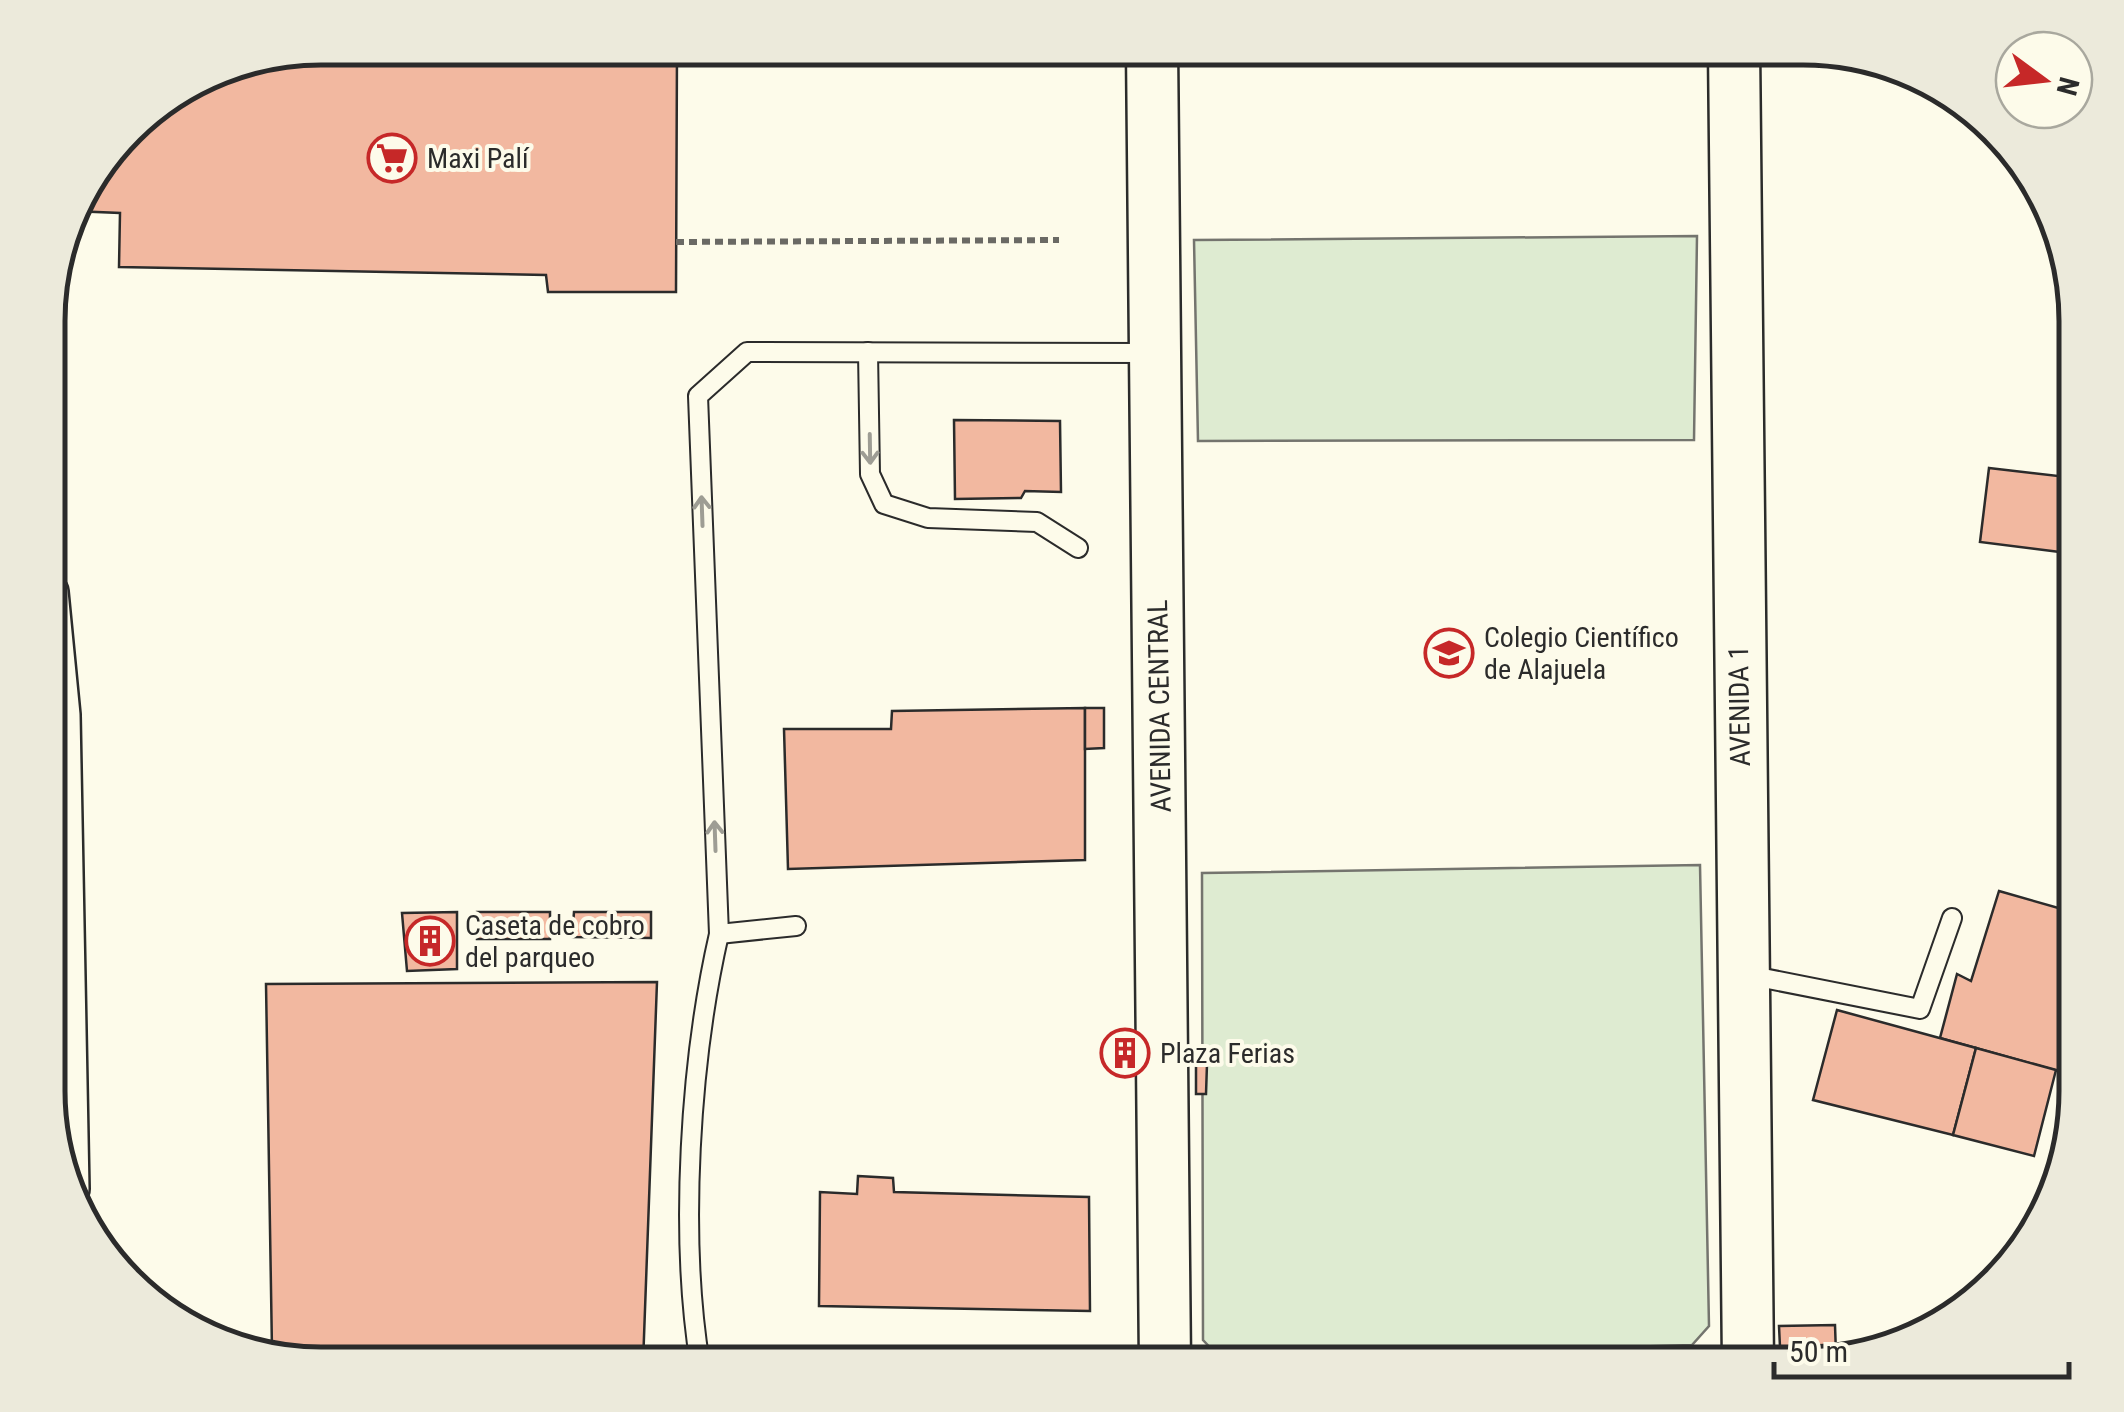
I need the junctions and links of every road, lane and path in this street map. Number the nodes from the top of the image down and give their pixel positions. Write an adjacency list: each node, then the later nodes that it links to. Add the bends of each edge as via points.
1 (1152, 65): 6 (street, AVENIDA CENTRAL)
2 (1734, 65): 11 (street, AVENIDA 1)
3 (1059, 240): 4 (path)
4 (676, 242)
5 (868, 352): 6 (lane); 7 (lane, one-way to 7, via 870,474 884,504 928,518 1036,522); 10 (lane, one-way to 5, via 698,396 748,352)
6 (1156, 353): 12 (street, AVENIDA CENTRAL)
7 (1078, 548)
8 (1952, 918): 11 (lane, via 1920,1009)
9 (796, 926): 10 (lane)
10 (719, 934): 14 (lane, via 701,1013 690,1244)
11 (1743, 974): 13 (street, AVENIDA 1)
12 (1165, 1346)
13 (1748, 1346)
14 (699, 1347)

